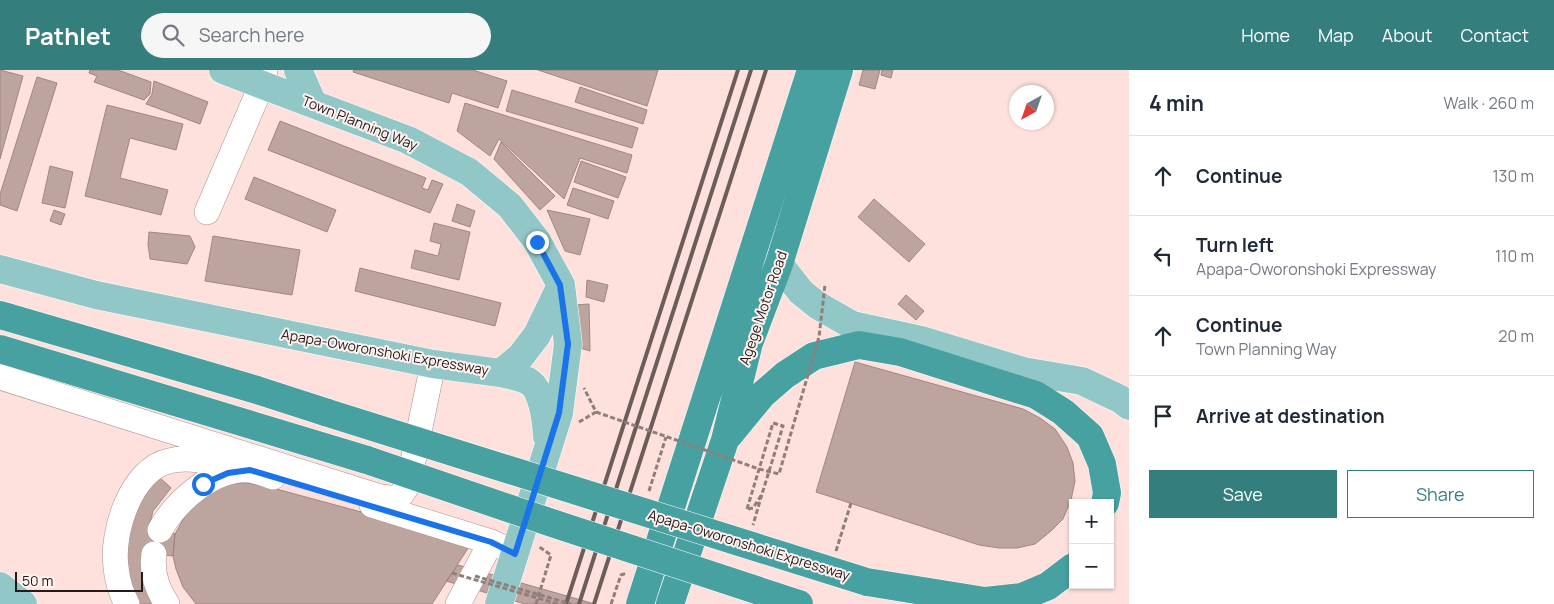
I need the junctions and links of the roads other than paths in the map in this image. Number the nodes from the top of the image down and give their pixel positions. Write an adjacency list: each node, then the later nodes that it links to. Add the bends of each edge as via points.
1 (298, 70): 5 (main road)
2 (811, 70): 32 (highway, Agege Motor Road)
3 (839, 70): 7 (highway, Agege Motor Road)
4 (246, 74): 5 (main road, Town Planning Way); 6 (lane)
5 (313, 104): 9 (main road, Town Planning Way, via 408,140 469,172 510,206 537,242)
6 (207, 212)
7 (779, 264): 15 (main road, via 801,292 852,325 920,340 1023,371 1082,381); 16 (highway, Agege Motor Road, via 749,343)
8 (0, 269): 12 (main road, Apapa-Oworonshoki Expressway, via 96,295)
9 (560, 285): 13 (main road, Apapa-Oworonshoki Expressway, via 537,335 521,356); 17 (main road, via 568,344 559,413)
10 (0, 315): 25 (highway, Apapa-Oworonshoki Expressway, bridge, via 257,390)
11 (0, 349): 34 (highway, bridge, via 367,460)
12 (433, 364): 13 (main road, Apapa-Oworonshoki Expressway); 14 (lane, via 408,485 398,499 380,497)
13 (501, 373): 17 (main road, via 530,382 541,398)
14 (0, 377)
15 (1129, 406)
16 (725, 440): 19 (highway, via 762,395 785,375 814,356 859,345 891,350 1036,395 1063,412 1090,436 1102,464); 33 (highway, Agege Motor Road)
17 (547, 450): 23 (main road)
18 (250, 470): 20 (lane, via 228,473 203,484 183,500); 21 (lane); 28 (lane, via 189,459 168,461 150,469 127,500 116,541 115,566)
19 (1106, 499)
20 (160, 530)
21 (491, 542): 23 (lane); 30 (lane)
22 (154, 554): 29 (lane, via 157,589)
23 (515, 554): 31 (main road)
24 (1069, 570): 25 (highway, via 1048,586 1022,597 985,601)
25 (867, 582): 35 (highway, Apapa-Oworonshoki Expressway)
26 (0, 586): 27 (main road)
27 (23, 604)
28 (127, 604)
29 (167, 604)
30 (458, 604)
31 (499, 604)
32 (640, 604)
33 (670, 604)
34 (799, 604)
35 (930, 604)

